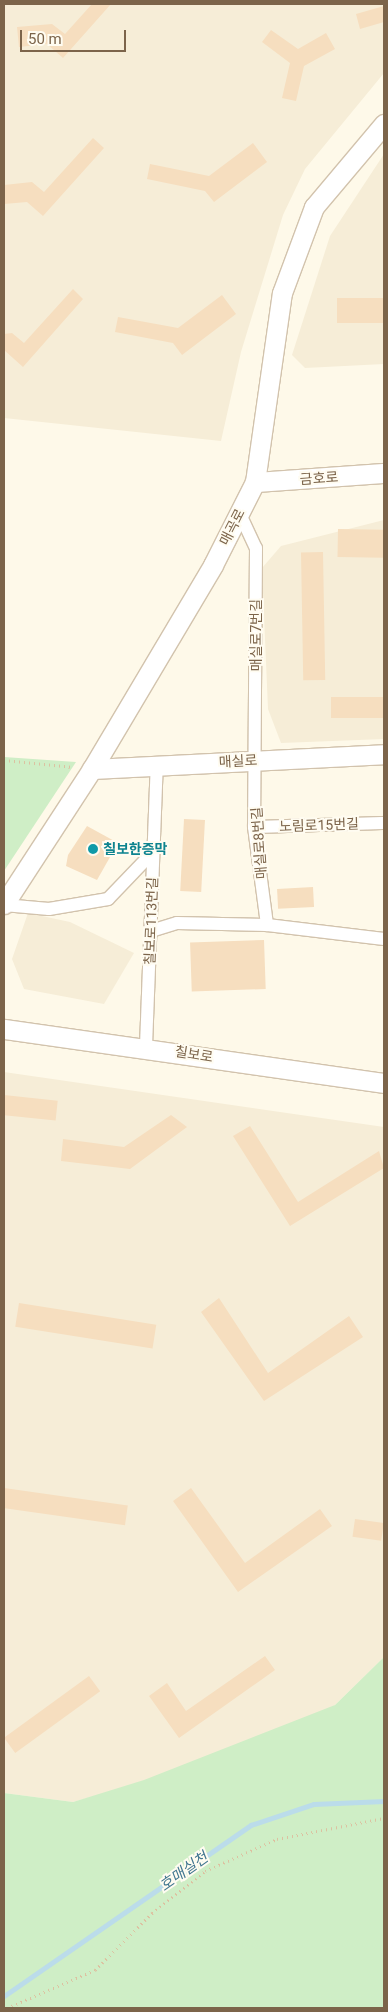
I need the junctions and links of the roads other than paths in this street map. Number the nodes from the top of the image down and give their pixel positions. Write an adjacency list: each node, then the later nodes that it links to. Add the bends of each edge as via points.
1 (384, 124): 3 (street, 매곡로, via 314,207 285,285)
2 (384, 473): 3 (street, 금호로)
3 (255, 482): 4 (street, 매곡로)
4 (238, 512): 6 (street, 매실로7번길, via 256,548); 8 (street, 매곡로, via 213,565)
5 (384, 754): 6 (street, 매실로)
6 (257, 760): 7 (street, 매실로); 10 (street, 매실로8번길)
7 (157, 766): 8 (street, 매실로); 11 (street, 칠보로113번길)
8 (92, 769): 12 (street, 매곡로)
9 (384, 823): 10 (street, 노림로15번길)
10 (254, 827): 13 (street, 매실로8번길)
11 (154, 852): 12 (street, via 108,899 48,908); 14 (street, 칠보로113번길)
12 (4, 904)
13 (266, 925): 14 (street, via 177,924); 15 (street)
14 (151, 931): 17 (street, 칠보로113번길)
15 (384, 939)
16 (4, 1029): 17 (street, 칠보로)
17 (146, 1046): 18 (street, 칠보로)
18 (384, 1083)

